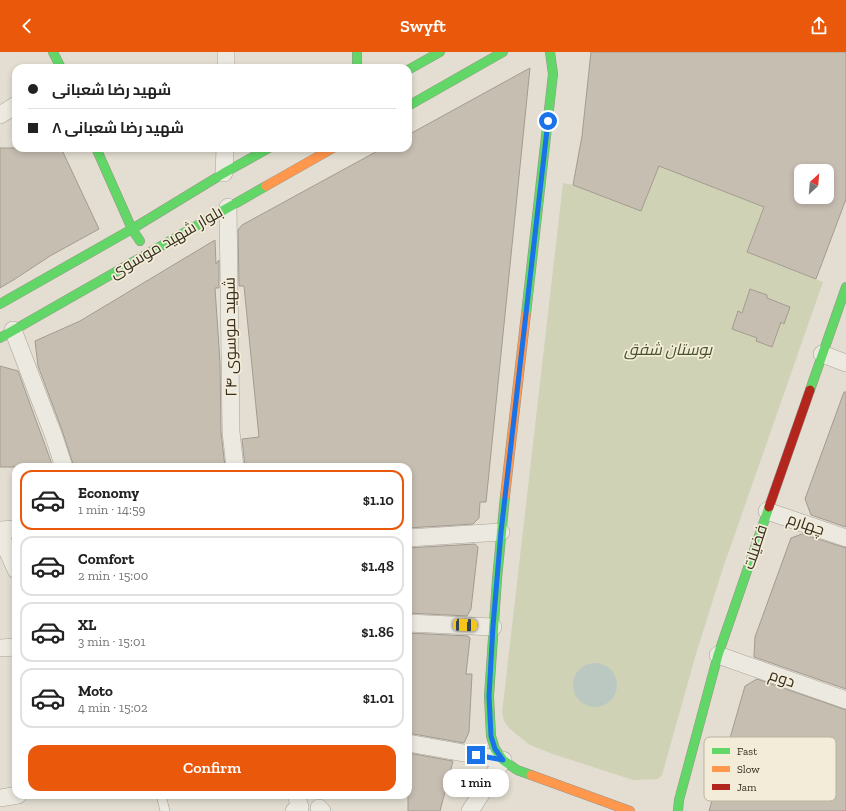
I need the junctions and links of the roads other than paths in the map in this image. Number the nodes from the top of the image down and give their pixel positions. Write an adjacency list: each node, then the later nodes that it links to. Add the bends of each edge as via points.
1 (53, 52): 7 (street)
2 (226, 52): 8 (street)
3 (357, 52): 9 (street)
4 (440, 52): 10 (street)
5 (503, 52): 11 (street)
6 (550, 52): 32 (street, via 553,74)
7 (58, 64)
8 (226, 64)
9 (357, 64)
10 (412, 68)
11 (412, 104)
12 (12, 108): 13 (street)
13 (0, 115)
14 (98, 152): 20 (street)
15 (225, 152): 18 (street)
16 (262, 152): 18 (street, بلوار شهید موسوی)
17 (326, 152): 19 (street, بلوار شهید موسوی)
18 (224, 173): 20 (street, بلوار شهید موسوی)
19 (228, 207): 21 (street, بلوار شهید موسوی); 28 (street, شهید موسوی ۲۴, via 231,432)
20 (132, 229): 21 (street); 23 (street, بلوار شهید موسوی)
21 (147, 253): 24 (street, بلوار شهید موسوی)
22 (846, 287): 25 (street, فضیلت)
23 (0, 304)
24 (7, 334): 27 (street, via 54,434)
25 (822, 354): 26 (street); 29 (street, فضیلت)
26 (846, 363)
27 (63, 463)
28 (235, 463)
29 (766, 511): 35 (street, چهارم); 41 (street, فضیلت)
30 (12, 529): 31 (street)
31 (0, 530)
32 (501, 532): 34 (street); 38 (street)
33 (0, 534): 36 (street)
34 (412, 538)
35 (846, 538)
36 (12, 561)
37 (412, 623): 38 (street)
38 (493, 626): 44 (street, via 489,696 491,736 495,749)
39 (12, 647): 40 (street)
40 (0, 648)
41 (718, 655): 42 (street, دوم); 52 (street, فضیلت)
42 (846, 700)
43 (412, 744): 44 (street)
44 (503, 760): 48 (street, via 517,770); 50 (street)
45 (12, 796): 46 (street)
46 (0, 798)
47 (162, 799): 49 (lane)
48 (602, 806): 51 (street)
49 (165, 811)
50 (470, 811)
51 (630, 811)
52 (678, 811)

